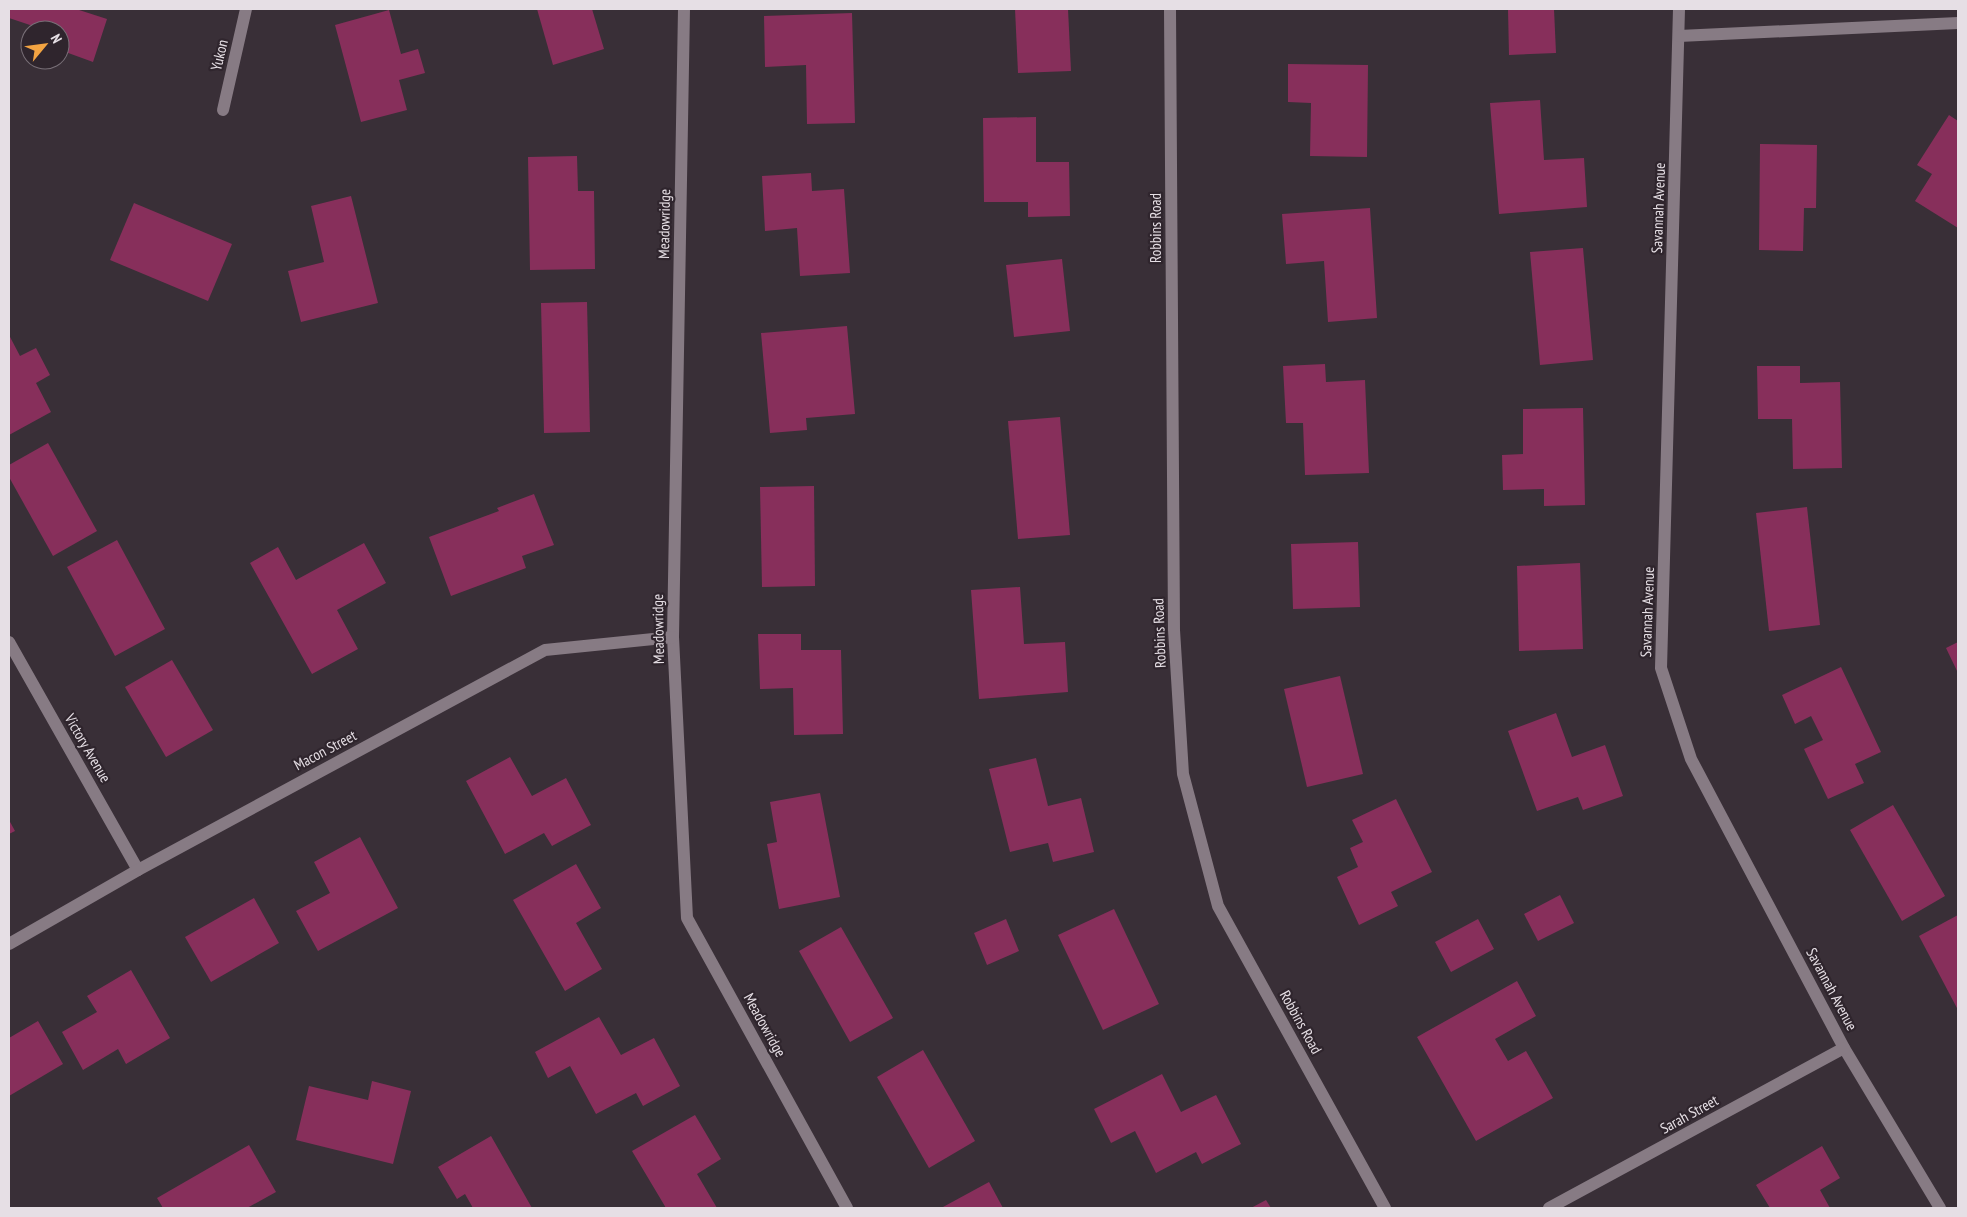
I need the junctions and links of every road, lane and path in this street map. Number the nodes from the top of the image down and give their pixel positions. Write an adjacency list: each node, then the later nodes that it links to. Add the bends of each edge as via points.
1 (246, 9): 7 (street, Yukon)
2 (684, 9): 8 (street, Meadowridge)
3 (1170, 9): 14 (street, Robbins Road, via 1174,630 1183,774 1218,906)
4 (1679, 9): 6 (street, Savannah Avenue)
5 (1958, 22): 6 (street)
6 (1679, 36): 12 (street, Savannah Avenue, via 1661,668 1691,759)
7 (223, 110)
8 (673, 637): 10 (street, Macon Street, via 545,650); 13 (street, Meadowridge, via 687,918)
9 (9, 642): 10 (street, Victory Avenue)
10 (138, 870): 11 (street, Macon Street)
11 (9, 944)
12 (1844, 1048): 15 (street, Sarah Street); 16 (street, Savannah Avenue)
13 (847, 1208)
14 (1385, 1208)
15 (1549, 1208)
16 (1940, 1208)

